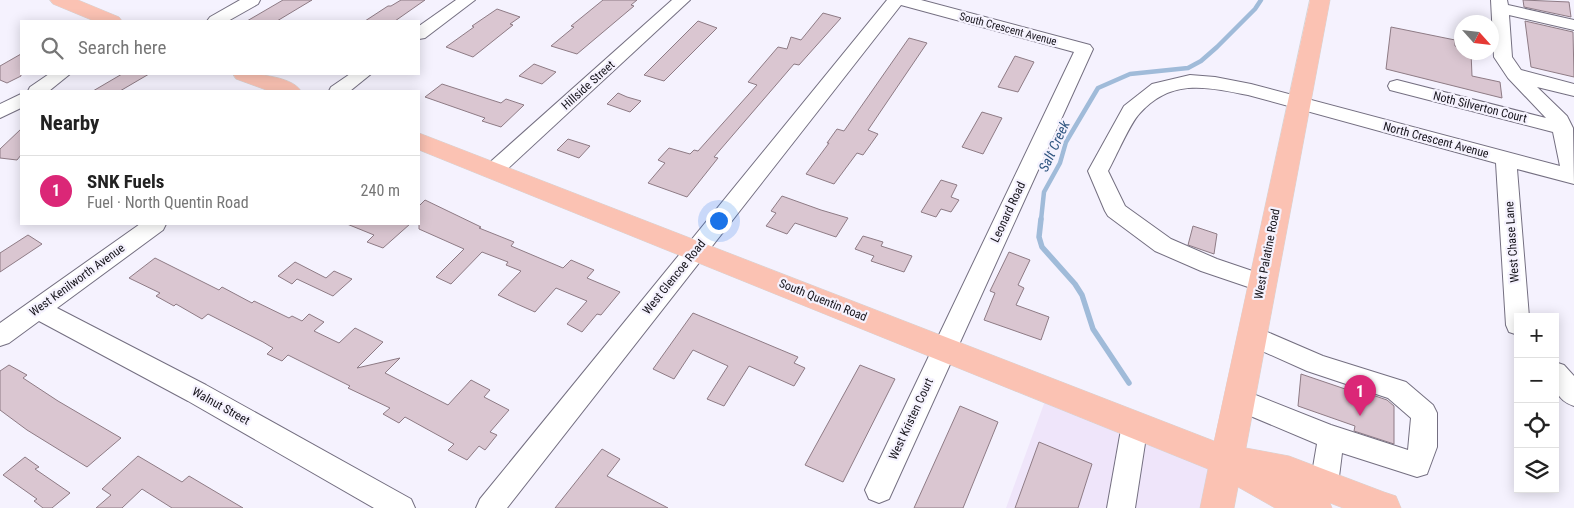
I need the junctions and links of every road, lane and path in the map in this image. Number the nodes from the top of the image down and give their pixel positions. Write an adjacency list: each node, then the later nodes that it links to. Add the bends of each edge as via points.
1 (60, 0): 9 (main road)
2 (252, 0): 10 (street)
3 (467, 0): 12 (street)
4 (682, 0): 29 (street, Hillside Street)
5 (896, 0): 32 (street, West Glencoe Road)
6 (902, 0): 13 (street, South Crescent Avenue)
7 (1320, 0): 24 (main road, West Palatine Road)
8 (1499, 4): 11 (street); 17 (street, via 1503,57)
9 (110, 20)
10 (218, 20)
11 (1574, 25)
12 (420, 33)
13 (1084, 49): 38 (street, Leonard Road)
14 (59, 75): 19 (street)
15 (247, 75): 20 (main road)
16 (361, 75): 21 (street)
17 (1516, 76): 22 (street); 26 (street, via 1560,120)
18 (1397, 86): 26 (street, Noth Silverton Court)
19 (38, 90)
20 (287, 90)
21 (339, 90)
22 (1574, 90)
23 (20, 101): 25 (street)
24 (1297, 104): 28 (street, North Crescent Avenue); 33 (main road, West Palatine Road); 33 (street, North Crescent Avenue, via 1216,83 1190,81 1159,88 1131,110 1098,171 1116,211 1163,245 1208,265)
25 (0, 112)
26 (1563, 128): 30 (street)
27 (420, 140): 29 (main road, South Quentin Road)
28 (1506, 159): 30 (street, North Crescent Avenue); 35 (street, West Chase Lane)
29 (495, 169): 32 (main road, South Quentin Road)
30 (1573, 176)
31 (153, 225): 34 (street, West Kenilworth Avenue)
32 (696, 250): 38 (main road, South Quentin Road); 49 (street, West Glencoe Road)
33 (1262, 283): 36 (main road, West Palatine Road)
34 (38, 308): 37 (street, West Kenilworth Avenue); 48 (street, Walnut Street, via 197,392)
35 (1517, 313)
36 (1251, 335): 41 (main road, West Palatine Road); 43 (street, via 1322,367 1397,390 1424,412 1423,447 1417,465)
37 (0, 336)
38 (944, 348): 42 (main road, South Quentin Road); 45 (street, West Kristen Court)
39 (1559, 377): 40 (street)
40 (1574, 395)
41 (1238, 399): 43 (street); 44 (main road, West Palatine Road)
42 (1135, 424): 44 (main road, South Quentin Road); 47 (street)
43 (1331, 438): 46 (street)
44 (1226, 460): 46 (main road, South Quentin Road, via 1278,493); 50 (main road, West Palatine Road)
45 (879, 490)
46 (1319, 496): 51 (main road, South Quentin Road)
47 (1128, 506)
48 (401, 508)
49 (490, 508)
50 (1217, 508)
51 (1384, 508)

